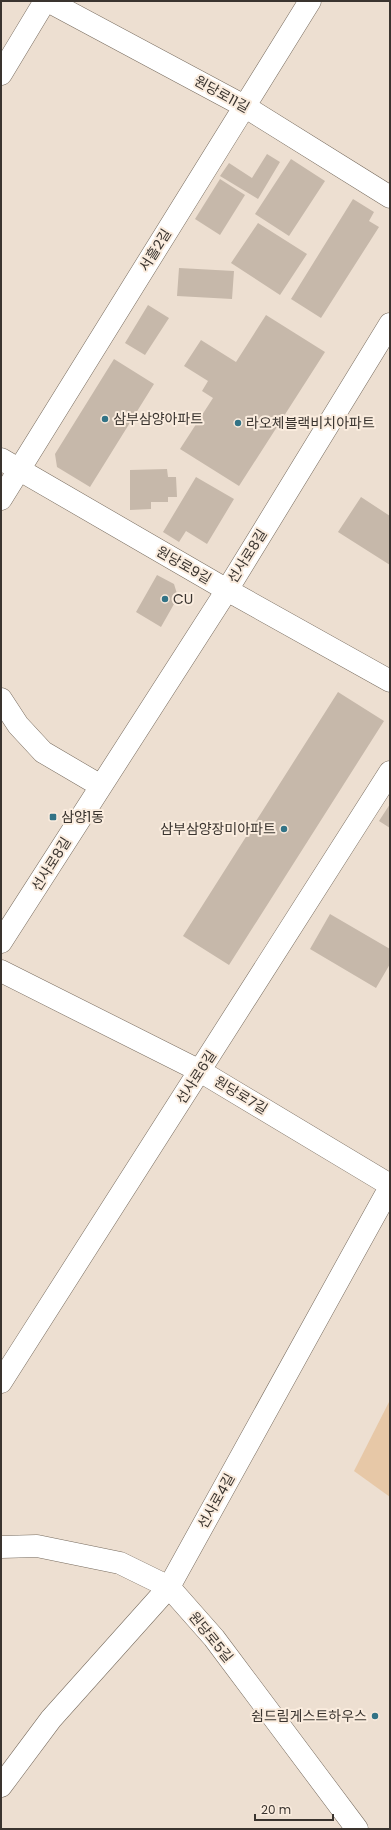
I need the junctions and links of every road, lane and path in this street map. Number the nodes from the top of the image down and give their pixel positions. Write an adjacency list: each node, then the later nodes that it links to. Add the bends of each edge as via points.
1 (45, 1): 4 (street)
2 (48, 1): 5 (street, 원당로11길)
3 (310, 1): 5 (street, 서흘2길)
4 (1, 74)
5 (244, 106): 6 (street, 원당로11길); 8 (street, 서흘2길)
6 (390, 197)
7 (390, 324): 10 (street, 선사로8길)
8 (10, 464): 9 (street, 서흘2길); 10 (street, 원당로9길)
9 (1, 499)
10 (227, 590): 11 (street, 원당로9길); 14 (street, 선사로8길)
11 (390, 681)
12 (1, 700): 14 (street, via 43,752)
13 (390, 772): 17 (street, 선사로6길)
14 (101, 786): 15 (street, 선사로8길)
15 (2, 938)
16 (1, 972): 17 (street, 원당로7길)
17 (200, 1071): 18 (street, 원당로7길); 20 (street, 선사로6길)
18 (390, 1186): 22 (street, 선사로4길)
19 (1, 1347): 20 (street)
20 (4, 1375)
21 (1, 1547): 22 (street, 원당로5길, via 37,1546 120,1563)
22 (169, 1587): 23 (street, 선사로4길, via 51,1719); 24 (street, 원당로5길, via 214,1638)
23 (1, 1786)
24 (357, 1829)

